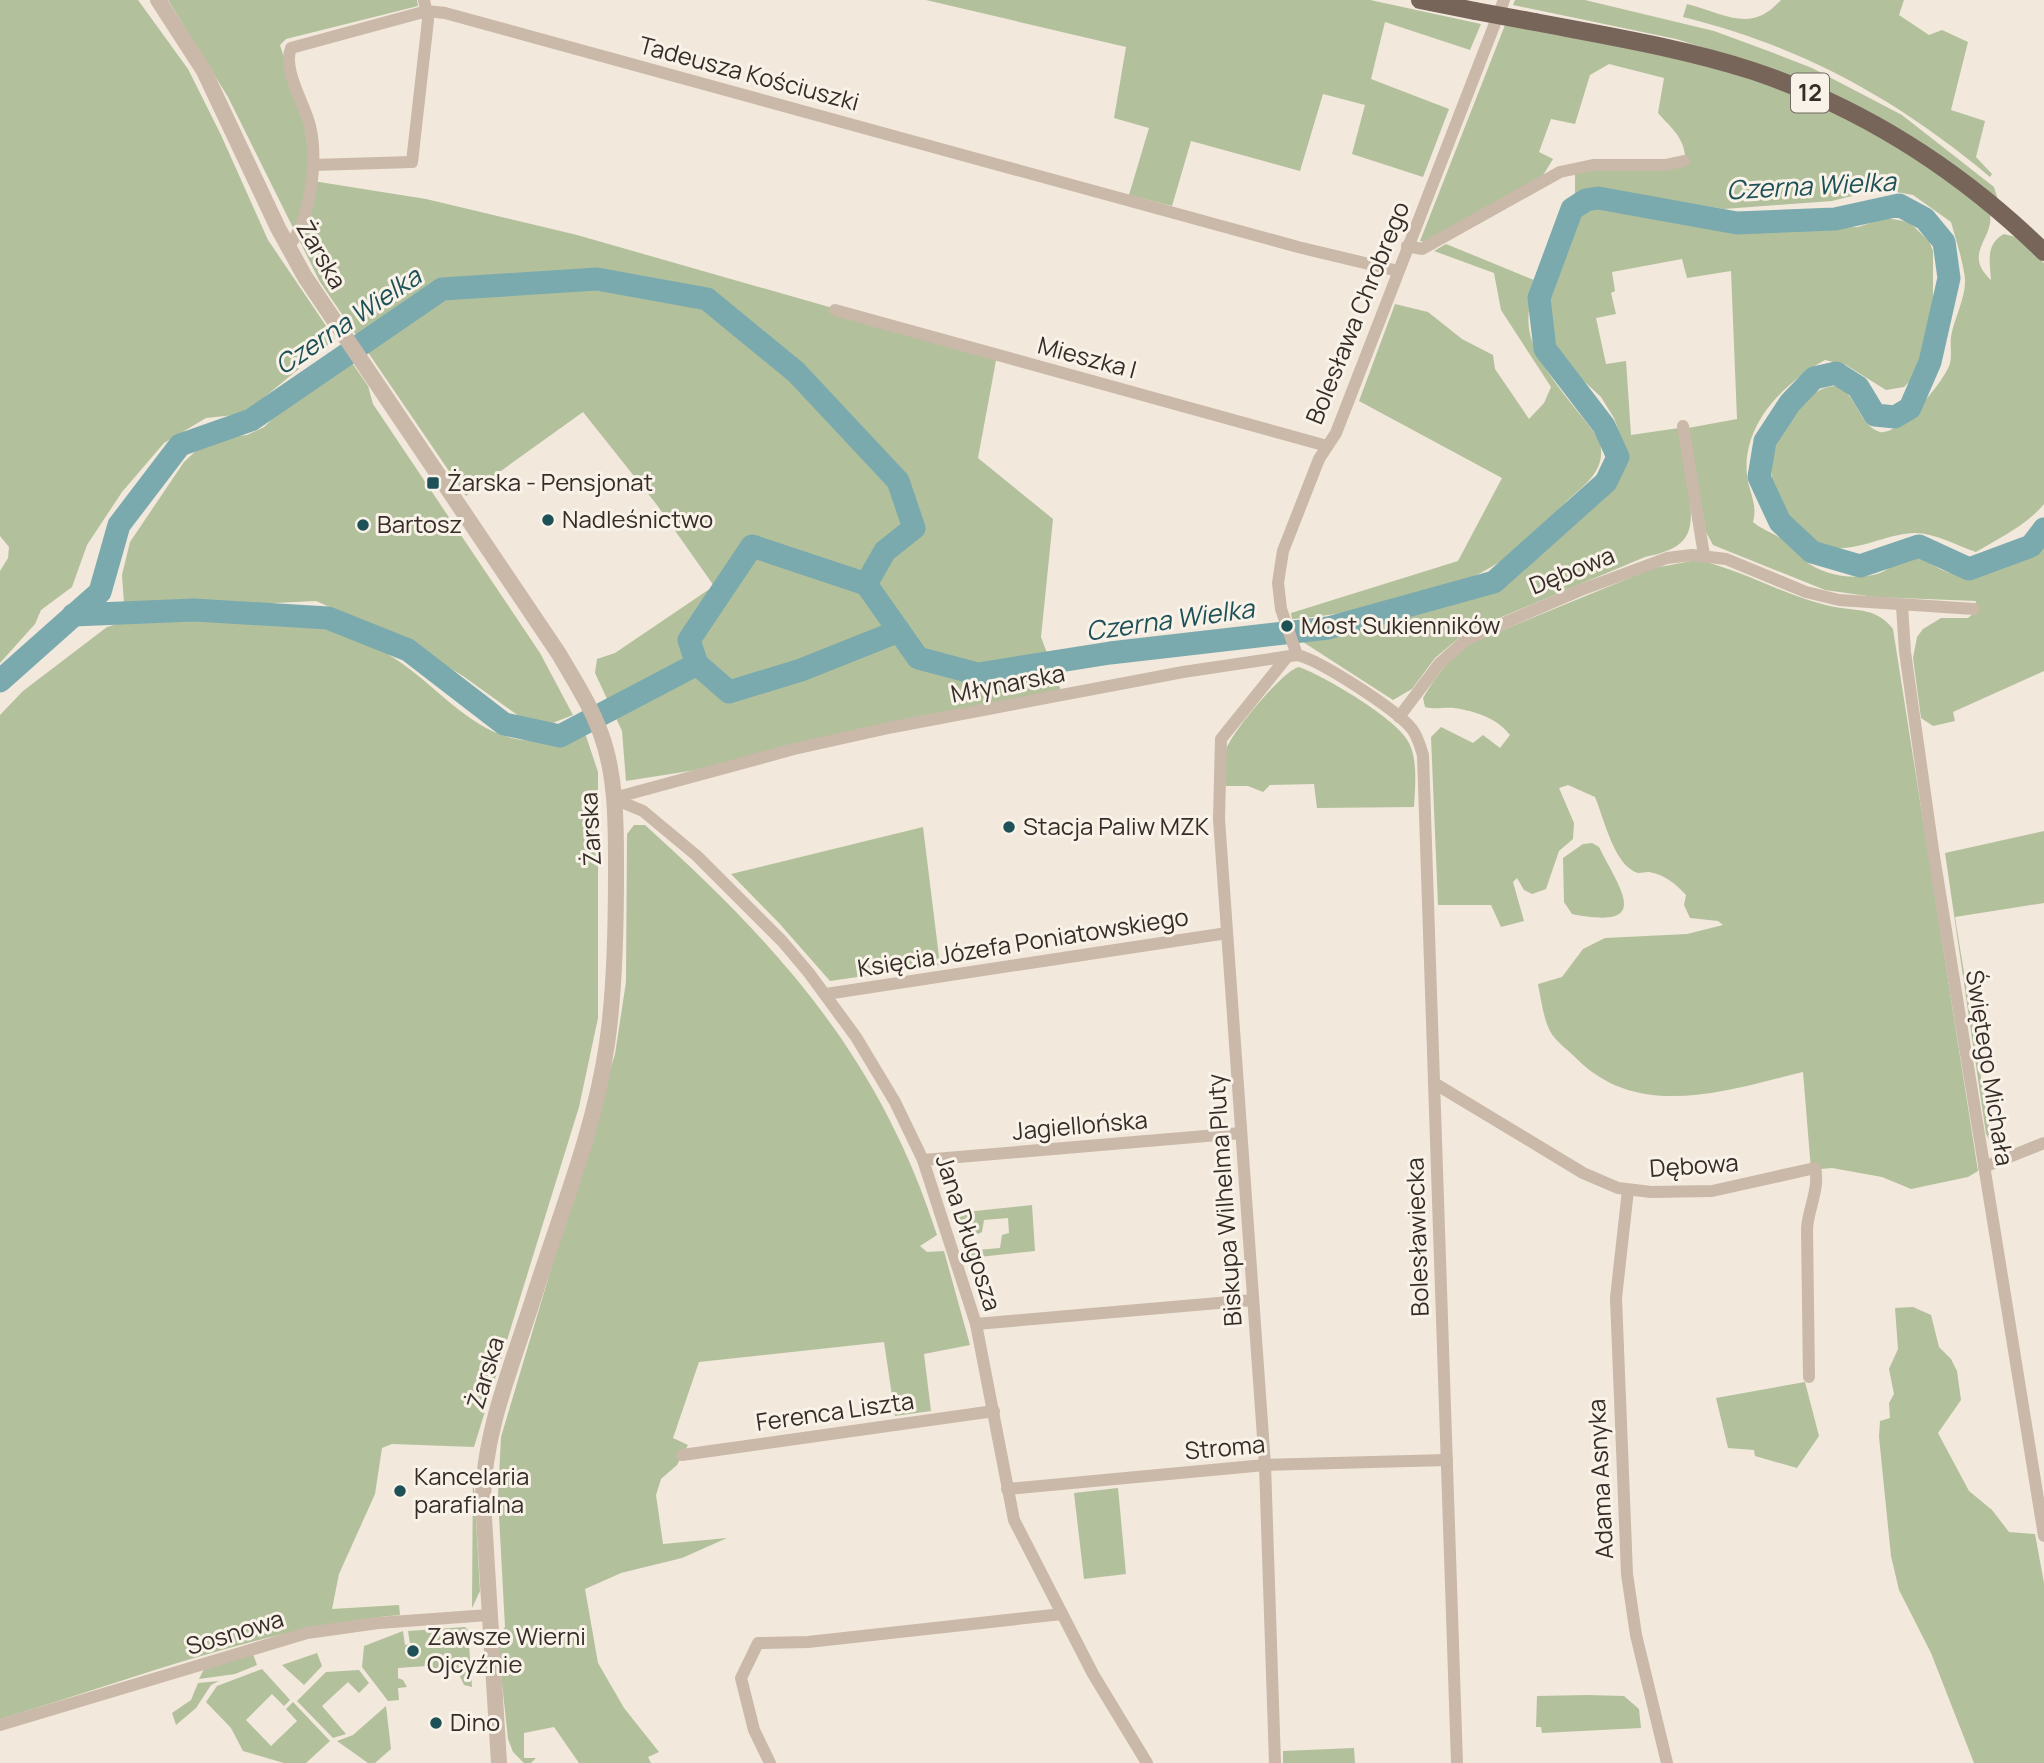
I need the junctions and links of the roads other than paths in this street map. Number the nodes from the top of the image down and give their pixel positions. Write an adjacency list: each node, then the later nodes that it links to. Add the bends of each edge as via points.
1 (158, 0): 8 (street, Żarska, via 204,71)
2 (1420, 0): 9 (main road, 12, bridge, via 1696,55 1807,92 1865,119 1937,162)
3 (1504, 0): 7 (street, Bolesława Chrobrego)
4 (426, 6): 6 (street, via 412,162); 6 (street, Tadeusza Kościuszki, via 291,48 290,66 311,128); 10 (street, Tadeusza Kościuszki)
5 (1684, 161): 7 (street, via 1567,169 1422,249)
6 (313, 165): 8 (street, Tadeusza Kościuszki, via 302,226)
7 (1408, 246): 10 (street, Bolesława Chrobrego)
8 (288, 247): 19 (street, Żarska, via 330,316 500,563 578,688 601,734)
9 (2044, 252)
10 (1398, 271): 13 (street, Bolesława Chrobrego)
11 (835, 310): 13 (street, Mieszka I)
12 (1683, 426): 14 (street)
13 (1327, 446): 17 (street, Bolesława Chrobrego, via 1283,551 1280,609)
14 (1704, 555): 15 (street, Dębowa, via 1839,600); 18 (street, Dębowa, via 1667,558 1635,568 1467,639 1439,664)
15 (1902, 606): 16 (street); 26 (street, Świętego Michała, via 1930,831)
16 (1974, 609)
17 (1292, 652): 18 (street, via 1317,663); 19 (street, Młynarska, via 893,727); 20 (street, Biskupa Wilhelma Pluty, via 1221,739 1219,819)
18 (1399, 717): 22 (street, Bolesławiecka, via 1417,737 1423,755)
19 (614, 798): 21 (street, Jana Długosza, via 643,811 697,856 766,924); 38 (street, Żarska, via 616,896 607,1044 583,1139 489,1445 482,1503)
20 (1227, 933): 21 (street, Księcia Józefa Poniatowskiego); 23 (street, Biskupa Wilhelma Pluty)
21 (826, 994): 25 (street, Jana Długosza, via 880,1076)
22 (1434, 1083): 27 (street, Dębowa, via 1583,1173); 33 (street, Bolesławiecka)
23 (1241, 1133): 25 (street, Jagiellońska); 28 (street, Biskupa Wilhelma Pluty)
24 (2044, 1143): 26 (street)
25 (923, 1160): 29 (street, Jana Długosza)
26 (1984, 1167): 36 (street, Świętego Michała)
27 (1628, 1190): 30 (street, Dębowa, via 1712,1191 1815,1168 1817,1185 1807,1229); 45 (street, Adama Asnyka, via 1616,1298 1627,1574 1636,1635)
28 (1253, 1300): 29 (street); 34 (street, Biskupa Wilhelma Pluty)
29 (976, 1325): 31 (street, Jana Długosza)
30 (1809, 1377)
31 (994, 1411): 32 (street, Ferenca Liszta); 35 (street, Jana Długosza)
32 (682, 1455)
33 (1447, 1460): 34 (street, Stroma); 44 (street, Bolesławiecka)
34 (1265, 1465): 35 (street, Stroma); 43 (street, Biskupa Wilhelma Pluty)
35 (1007, 1489): 37 (street, Jana Długosza, via 1014,1520)
36 (2044, 1536)
37 (1062, 1614): 41 (street, via 808,1642 758,1643 741,1678 754,1730); 42 (street, Jana Długosza)
38 (489, 1615): 39 (street, Sosnowa, via 307,1633); 40 (street, Żarska)
39 (0, 1725)
40 (499, 1763)
41 (770, 1763)
42 (1147, 1763)
43 (1275, 1763)
44 (1457, 1763)
45 (1667, 1763)

